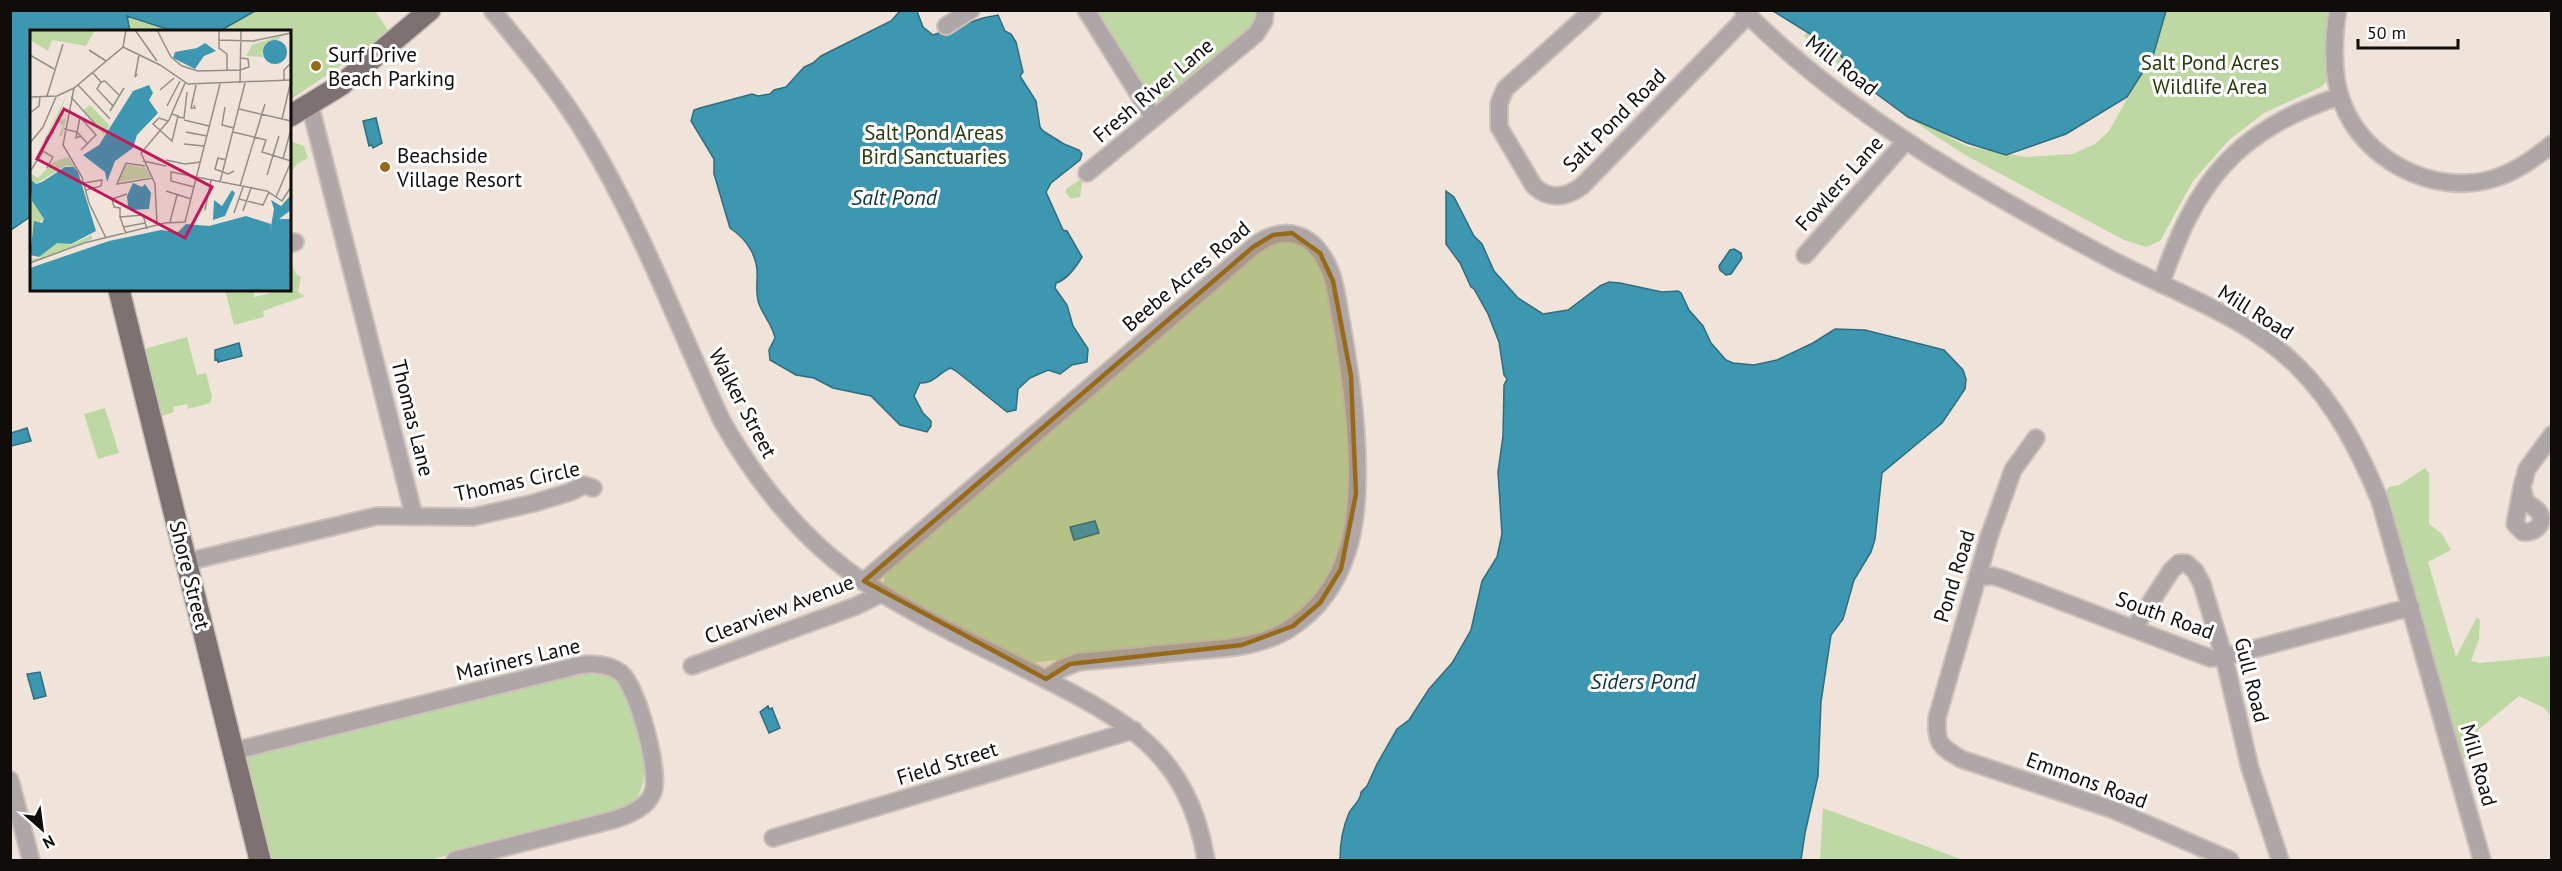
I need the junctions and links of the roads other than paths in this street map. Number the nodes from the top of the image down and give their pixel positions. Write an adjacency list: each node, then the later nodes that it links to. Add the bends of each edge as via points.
1 (430, 10): 11 (main road, via 357,73)
2 (492, 10): 27 (street, Walker Street, via 553,86 604,166 737,448 788,515)
3 (972, 10): 9 (street)
4 (1086, 10): 13 (street)
5 (1265, 10): 13 (street, Fresh River Lane, via 1256,34)
6 (1593, 10): 8 (street, Salt Pond Road, via 1505,89 1499,104 1499,127 1534,186 1547,194 1567,195 1582,186)
7 (2338, 10): 10 (street, via 2335,42)
8 (1746, 13): 14 (street, Mill Road, via 1821,79)
9 (946, 26)
10 (2340, 96): 15 (street, via 2356,129 2372,147 2392,163 2429,179 2455,183 2492,179 2527,163); 18 (street, via 2280,120 2226,162 2197,201)
11 (310, 105): 12 (main road); 24 (street, Thomas Lane)
12 (291, 115)
13 (1154, 117): 16 (street, Fresh River Lane)
14 (1906, 141): 17 (street, Fowlers Lane); 18 (street, Mill Road, via 1979,186)
15 (2552, 144)
16 (1087, 173)
17 (1805, 255)
18 (2161, 284): 29 (street, Mill Road, via 2271,345 2298,366 2331,407 2359,452 2380,501)
19 (119, 291): 25 (main road, Shore Street)
20 (2552, 435): 22 (street, via 2527,469)
21 (2036, 438): 26 (street, Pond Road, via 2013,471)
22 (2522, 487)
23 (593, 488): 24 (street, Thomas Circle, via 584,485 534,503 473,517)
24 (414, 516): 25 (street, via 364,519)
25 (186, 562): 36 (main road, Shore Street)
26 (1977, 577): 30 (street, South Road, via 2003,579); 35 (street, Pond Road, via 1936,718)
27 (864, 581): 28 (street, Walker Street); 33 (street, Beebe Acres Road, via 1263,239 1281,233 1303,237 1320,254 1333,281 1351,376 1355,502 1348,549 1332,586 1320,603 1293,626 1262,641 1078,663)
28 (882, 593): 32 (street, Clearview Avenue); 33 (street, Walker Street)
29 (2411, 607): 31 (street, South Road); 45 (street, Mill Road)
30 (2134, 628): 31 (street, South Road, via 2210,658); 31 (street, Gull Road, via 2171,571 2186,563 2202,584)
31 (2224, 657): 44 (street, Gull Road, via 2250,768)
32 (692, 666)
33 (1046, 679): 34 (street, Walker Street, via 1093,702)
34 (1134, 730): 38 (street, Field Street); 42 (street, Walker Street, via 1159,754 1179,783 1196,820)
35 (1936, 734): 43 (street, Emmons Road, via 1943,749 1960,759 2114,810)
36 (234, 751): 40 (main road, Shore Street); 41 (street, Mariners Lane, via 581,665 600,664 621,674 638,702 653,763 653,792 644,805 616,819)
37 (10, 780): 39 (street)
38 (773, 838)
39 (32, 861)
40 (260, 861)
41 (455, 861)
42 (1206, 861)
43 (2230, 861)
44 (2280, 861)
45 (2482, 861)

